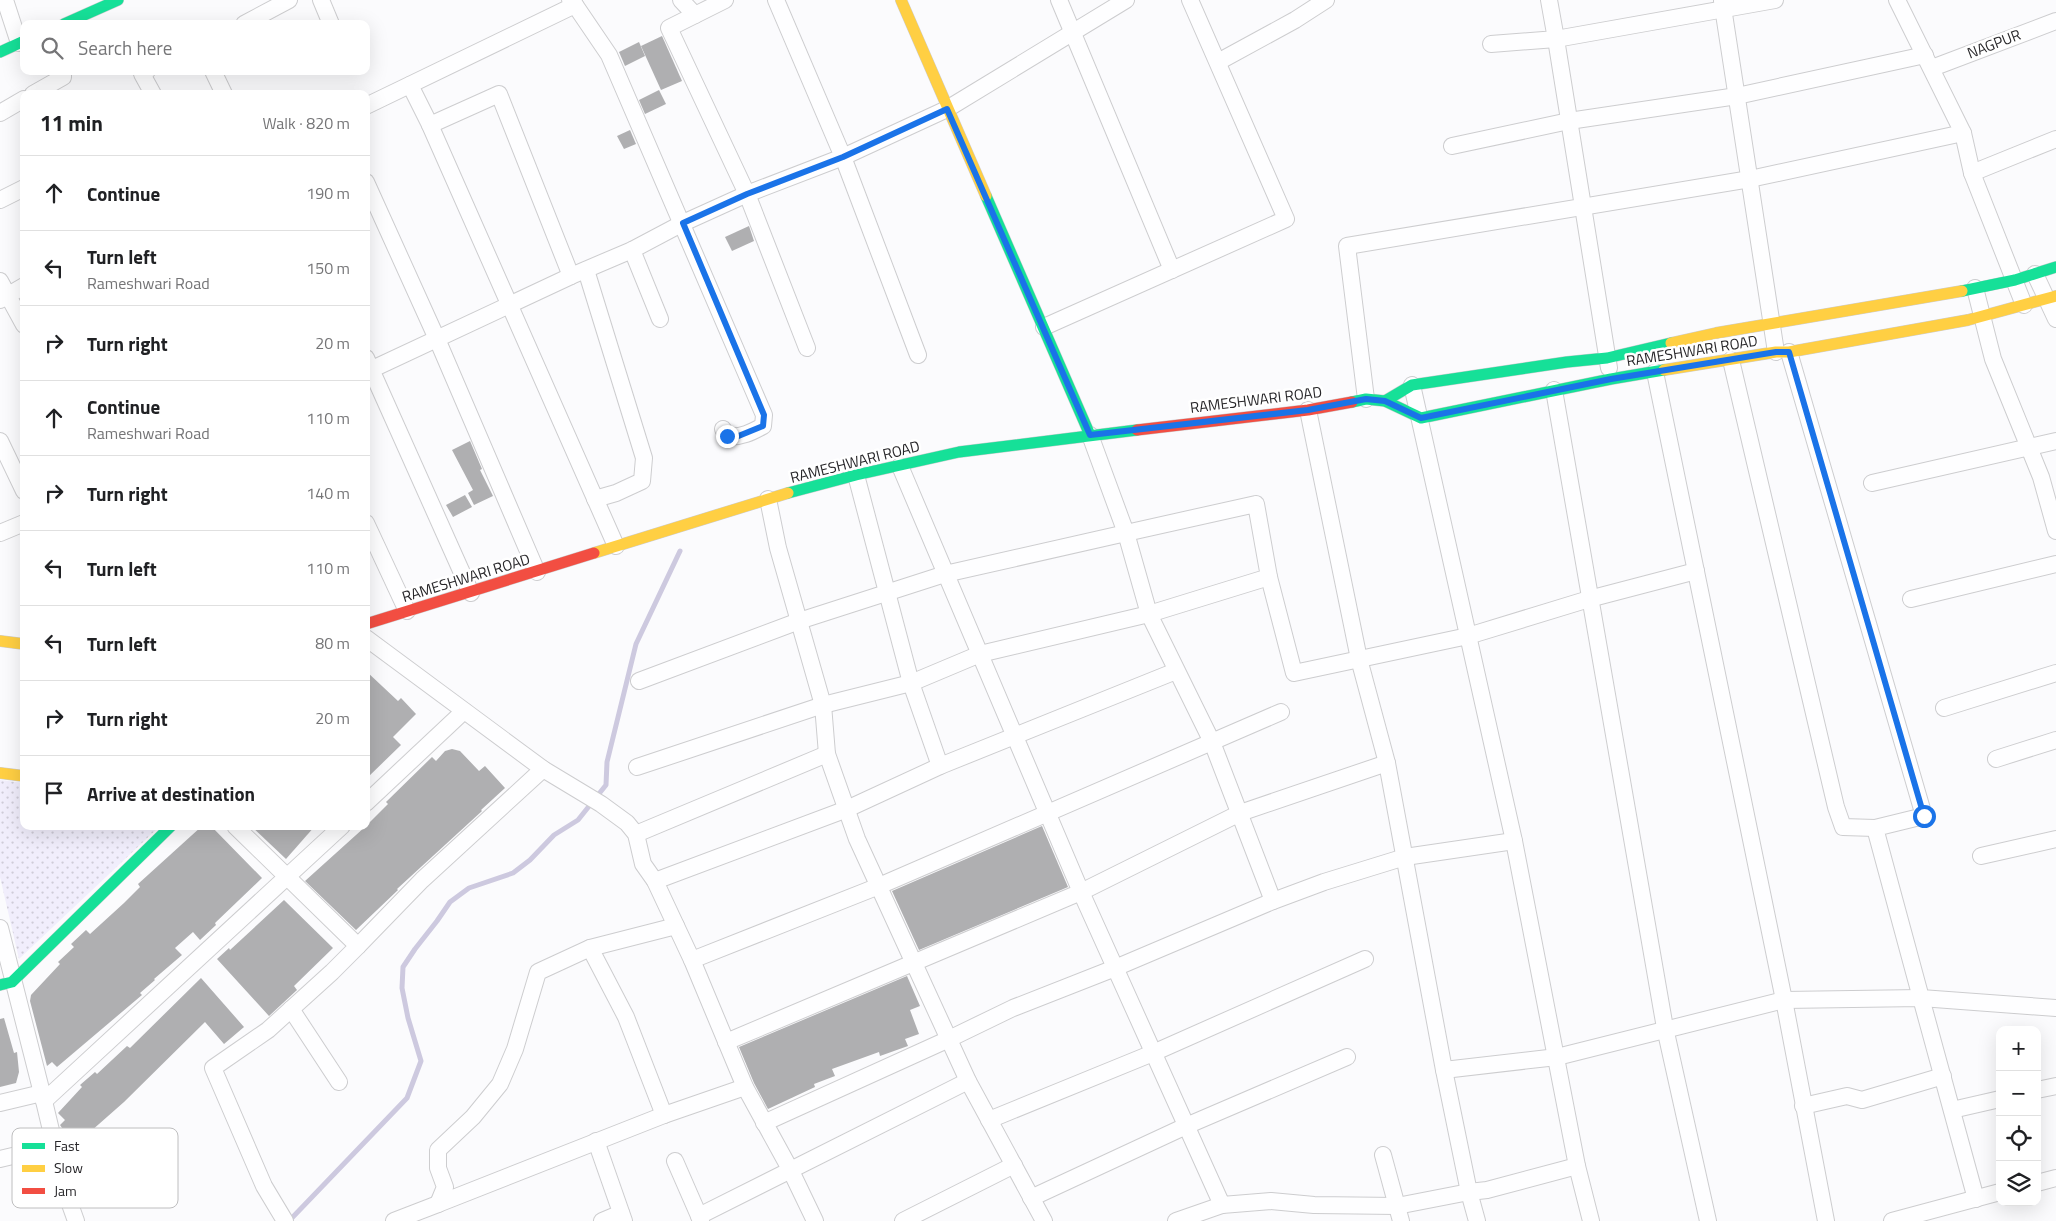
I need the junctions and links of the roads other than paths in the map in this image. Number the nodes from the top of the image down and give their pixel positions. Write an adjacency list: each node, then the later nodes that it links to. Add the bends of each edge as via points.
1 (5, 0): 24 (street)
2 (116, 0): 19 (main road)
3 (289, 0): 20 (street)
4 (322, 0): 21 (street)
5 (681, 0): 18 (street)
6 (725, 0): 18 (street)
7 (776, 0): 48 (street)
8 (901, 0): 41 (main road)
9 (1059, 0): 23 (street)
10 (1126, 0): 23 (street)
11 (1190, 0): 30 (street)
12 (1326, 0): 30 (street)
13 (1549, 0): 25 (street)
14 (1774, 0): 17 (street)
15 (1897, 0): 29 (street)
16 (573, 3): 34 (street); 56 (street, via 609,55)
17 (1723, 5): 25 (street); 38 (street)
18 (695, 15): 53 (street, via 668,28)
19 (73, 20)
20 (252, 20)
21 (330, 20)
22 (2056, 21): 29 (street, NAGPUR)
23 (1073, 33): 41 (street); 59 (street)
24 (20, 37)
25 (1556, 39): 27 (street); 43 (street)
26 (20, 43): 28 (main road)
27 (1492, 44)
28 (0, 52)
29 (1928, 61): 38 (street, NAGPUR); 45 (street)
30 (1218, 62): 59 (street, via 1286,219)
31 (63, 75): 35 (street)
32 (143, 75): 36 (street)
33 (215, 75): 37 (street)
34 (410, 85): 40 (street); 44 (street)
35 (40, 90)
36 (151, 90)
37 (222, 90)
38 (1737, 96): 43 (street, NAGPUR); 50 (street)
39 (20, 101): 42 (street)
40 (370, 104)
41 (947, 109): 48 (street); 75 (main road)
42 (0, 113)
43 (1570, 121): 47 (street, NAGPUR); 55 (street)
44 (430, 125): 60 (street, via 499,94); 68 (street)
45 (1963, 133): 49 (street); 50 (street)
46 (2056, 139): 49 (street)
47 (1452, 146)
48 (843, 157): 53 (street); 79 (street)
49 (1972, 173): 62 (street)
50 (1750, 179): 55 (street); 74 (street)
51 (20, 190): 54 (street)
52 (370, 191): 76 (street)
53 (747, 194): 56 (street); 77 (street)
54 (0, 200)
55 (1584, 208): 80 (street); 88 (street, via 1347,246)
56 (683, 223): 57 (street); 92 (street, via 764,415 763,426 749,433 727,436)
57 (632, 250): 60 (street); 71 (street)
58 (2056, 267): 61 (main road)
59 (1172, 270): 75 (street)
60 (579, 273): 68 (street); 101 (street, via 644,458 642,482)
61 (2035, 274): 62 (main road); 67 (street)
62 (2015, 280): 65 (main road); 69 (street)
63 (0, 281): 66 (street)
64 (20, 288): 66 (street)
65 (1974, 288): 70 (street); 74 (main road, via 1859,311)
66 (4, 298): 73 (street)
67 (2051, 298): 69 (main road, RAMESHWARI ROAD); 72 (street)
68 (509, 304): 76 (street); 101 (street)
69 (2024, 305): 70 (main road, RAMESHWARI ROAD)
70 (1982, 316): 78 (main road, RAMESHWARI ROAD); 96 (street, via 1993,359)
71 (660, 319)
72 (2056, 319)
73 (20, 320)
74 (1771, 324): 78 (street); 80 (main road)
75 (1044, 327): 93 (main road)
76 (437, 339): 82 (street); 111 (street)
77 (807, 348)
78 (1782, 352): 81 (main road, RAMESHWARI ROAD); 151 (street, via 1924,816)
79 (918, 356)
80 (1608, 358): 85 (street); 86 (main road)
81 (1731, 360): 84 (main road, RAMESHWARI ROAD); 151 (street, via 1836,807 1843,827)
82 (370, 366)
83 (370, 371): 115 (street)
84 (1655, 372): 85 (main road, RAMESHWARI ROAD); 110 (street)
85 (1611, 379): 87 (main road, RAMESHWARI ROAD)
86 (1412, 385): 89 (main road); 91 (street)
87 (1554, 390): 91 (main road, RAMESHWARI ROAD); 117 (street)
88 (1366, 399): 89 (main road, RAMESHWARI ROAD); 90 (main road, RAMESHWARI ROAD)
89 (1385, 401): 91 (main road, RAMESHWARI ROAD)
90 (1308, 410): 93 (main road, RAMESHWARI ROAD); 127 (street)
91 (1421, 418): 123 (street)
92 (723, 429)
93 (1090, 435): 97 (main road, RAMESHWARI ROAD, via 959,452); 107 (street)
94 (0, 441): 99 (street)
95 (2056, 441): 96 (street)
96 (2028, 447): 100 (street); 104 (street, via 2041,477)
97 (900, 466): 98 (main road, RAMESHWARI ROAD); 112 (street)
98 (856, 475): 102 (main road, RAMESHWARI ROAD); 114 (street)
99 (20, 483)
100 (1872, 483)
101 (595, 499): 108 (street)
102 (768, 499): 108 (main road, RAMESHWARI ROAD); 120 (street)
103 (20, 525): 106 (street)
104 (2056, 531)
105 (370, 532): 118 (street)
106 (0, 533)
107 (1126, 533): 112 (street); 113 (street, via 1256,504); 119 (street)
108 (616, 546): 111 (main road, RAMESHWARI ROAD)
109 (2056, 564): 116 (street)
110 (1696, 571): 117 (street); 175 (street)
111 (537, 572): 115 (main road, RAMESHWARI ROAD)
112 (945, 574): 114 (street); 126 (street)
113 (1269, 577): 119 (street); 127 (street, via 1294,673)
114 (887, 591): 120 (street); 131 (street)
115 (471, 593): 118 (main road, RAMESHWARI ROAD)
116 (1911, 599)
117 (1591, 600): 123 (street); 178 (street)
118 (407, 611): 121 (main road, RAMESHWARI ROAD)
119 (1149, 614): 126 (street); 128 (street)
120 (799, 621): 130 (street); 132 (street)
121 (370, 627)
122 (370, 630): 134 (street)
123 (1468, 636): 127 (street); 157 (street)
124 (0, 641): 125 (main road)
125 (20, 644)
126 (980, 654): 131 (street); 136 (street)
127 (1359, 660): 141 (street)
128 (1176, 672): 136 (street); 138 (street)
129 (2056, 673): 133 (street)
130 (639, 681)
131 (911, 684): 132 (street); 142 (street)
132 (823, 705): 139 (street); 143 (street)
133 (1944, 708)
134 (464, 711): 144 (street); 147 (street)
135 (1281, 712): 138 (street)
136 (1015, 737): 142 (street); 149 (street)
137 (2056, 740): 140 (street)
138 (1212, 742): 149 (street); 150 (street)
139 (827, 754): 148 (street); 155 (street)
140 (1996, 759)
141 (1387, 763): 150 (street); 159 (street)
142 (940, 766): 148 (street)
143 (637, 767)
144 (543, 769): 155 (street, via 601,804); 167 (street, via 422,880)
145 (0, 773): 146 (main road)
146 (20, 776)
147 (370, 799)
148 (847, 809): 161 (street); 162 (street)
149 (1046, 813): 162 (street); 163 (street)
150 (1240, 813): 163 (street); 164 (street)
151 (1875, 828): 174 (street)
152 (167, 830): 173 (main road)
153 (239, 830): 160 (street)
154 (338, 830): 160 (street)
155 (636, 834): 161 (street, via 643,864)
156 (2056, 839): 158 (street)
157 (1514, 841): 159 (street); 183 (street)
158 (1982, 856)
159 (1404, 857): 164 (street); 184 (street)
160 (288, 877): 167 (street); 191 (street)
161 (654, 881): 165 (street)
162 (879, 886): 170 (street); 171 (street)
163 (1081, 892): 171 (street); 172 (street)
164 (1273, 901): 172 (street)
165 (676, 926): 168 (street); 170 (street)
166 (0, 928): 173 (street)
167 (358, 946): 177 (street)
168 (590, 948): 196 (street, via 626,1017); 213 (street, via 538,972 515,1049 500,1084 473,1117 438,1150 438,1168 445,1187)
169 (1365, 959): 181 (street)
170 (692, 960): 180 (street)
171 (914, 964): 179 (street); 180 (street)
172 (1115, 968): 179 (street, via 1013,1008); 181 (street)
173 (6, 984): 191 (street)
174 (1921, 998): 175 (street); 176 (street); 185 (street)
175 (1784, 1000): 178 (street); 194 (street)
176 (2056, 1008)
177 (291, 1009): 187 (street); 218 (street, via 268,1030 213,1068 264,1186)
178 (1665, 1028): 183 (street); 229 (street)
179 (949, 1039): 186 (street); 198 (street)
180 (726, 1042): 189 (street)
181 (1152, 1053): 197 (street); 199 (street)
182 (1347, 1057): 199 (street)
183 (1557, 1057): 184 (street); 205 (street)
184 (1444, 1070): 209 (street)
185 (1943, 1076): 194 (street, via 1862,1100 1847,1096); 195 (street)
186 (968, 1081): 197 (street); 206 (street)
187 (339, 1082)
188 (2056, 1086): 190 (street)
189 (746, 1087): 196 (street); 198 (street)
190 (2041, 1089)
191 (43, 1097): 193 (street); 200 (street)
192 (1996, 1100): 195 (street)
193 (0, 1103)
194 (1803, 1106): 230 (street)
195 (1952, 1110): 212 (street)
196 (664, 1115): 201 (street)
197 (989, 1120): 204 (street)
198 (764, 1123): 206 (street)
199 (1186, 1126): 211 (street); 214 (street)
200 (51, 1128)
201 (596, 1141): 213 (street); 217 (street)
202 (1383, 1155): 216 (street)
203 (675, 1161): 219 (street)
204 (1014, 1165): 211 (street); 224 (street)
205 (1577, 1166): 209 (street); 228 (street)
206 (791, 1171): 219 (street); 223 (street)
207 (2056, 1178): 208 (street)
208 (2041, 1182)
209 (1469, 1192): 216 (street); 227 (street)
210 (1996, 1193): 212 (street)
211 (1031, 1198): 225 (street)
212 (1976, 1198): 231 (street)
213 (438, 1204): 221 (street)
214 (1222, 1206): 216 (street, via 1271,1201); 226 (street)
215 (71, 1208): 220 (street)
216 (1399, 1214)
217 (622, 1217): 222 (street)
218 (284, 1219)
219 (700, 1219)
220 (76, 1221)
221 (394, 1221)
222 (602, 1221)
223 (815, 1221)
224 (903, 1221)
225 (1044, 1221)
226 (1176, 1221)
227 (1477, 1221)
228 (1591, 1221)
229 (1708, 1221)
230 (1826, 1221)
231 (1892, 1221)

